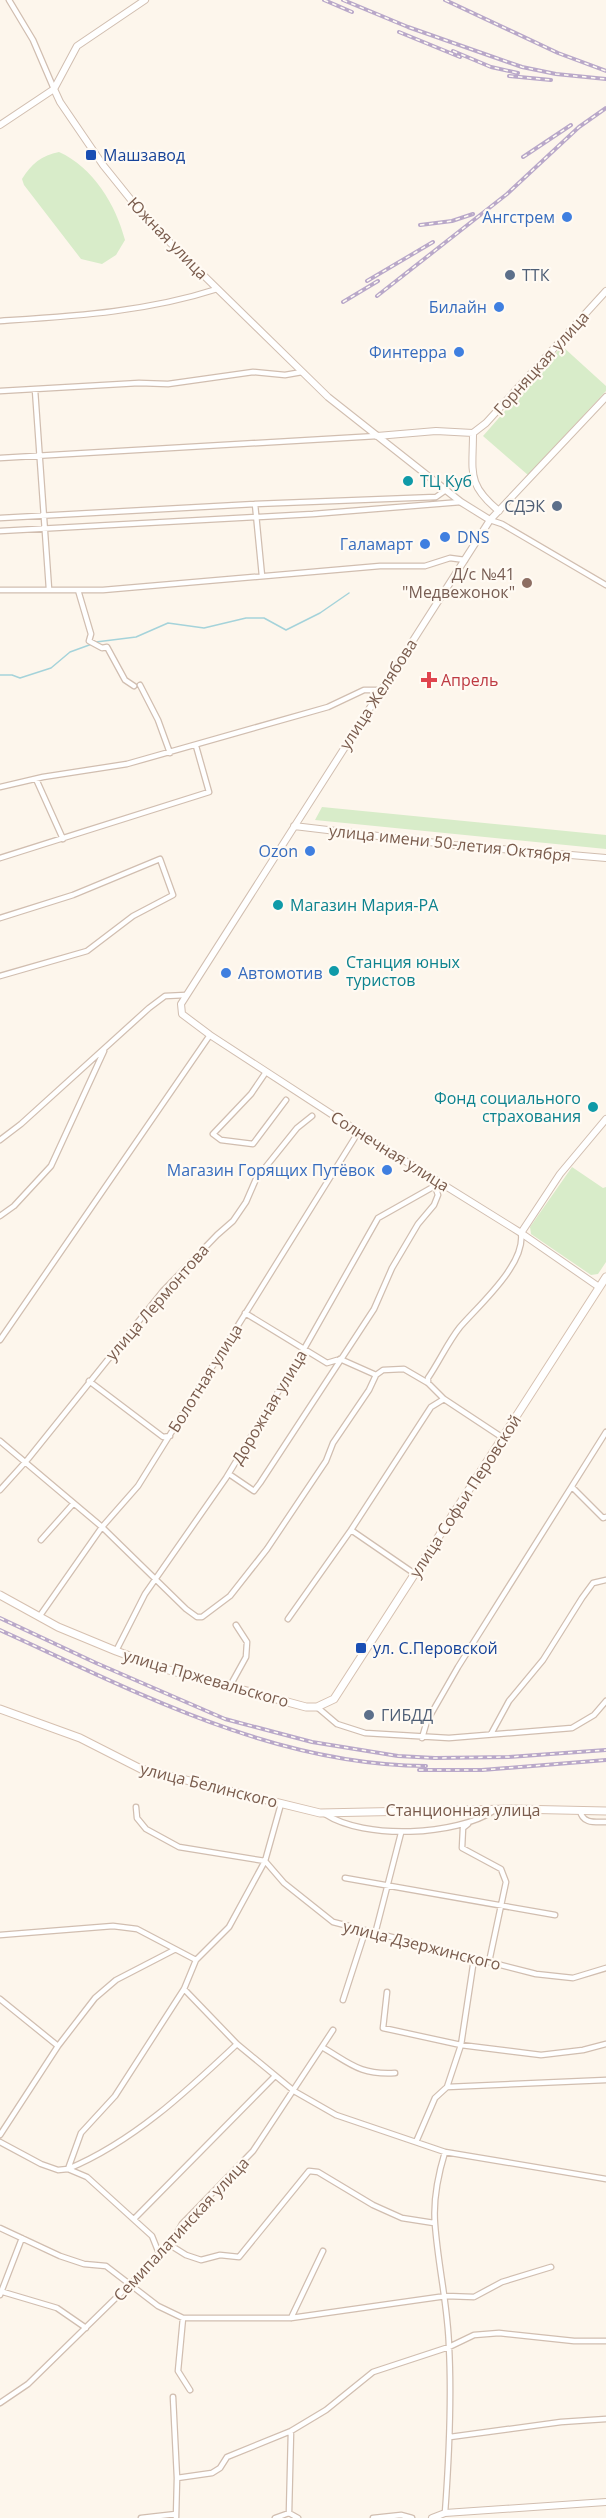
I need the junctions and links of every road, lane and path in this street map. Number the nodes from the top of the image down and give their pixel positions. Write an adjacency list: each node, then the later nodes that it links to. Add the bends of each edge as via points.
1 (9, 0): 3 (street, Южная улица, via 33,40)
2 (146, 0): 3 (street, via 77,46)
3 (54, 89): 4 (street); 5 (street, Южная улица, via 103,165 148,221)
4 (0, 125)
5 (217, 289): 7 (street, via 125,311); 8 (street, Южная улица)
6 (606, 291): 12 (street, Горняцкая улица)
7 (0, 321)
8 (302, 372): 9 (street, via 253,372 168,384); 13 (street, Южная улица)
9 (35, 390): 10 (street); 14 (street)
10 (0, 391)
11 (606, 397): 19 (street, улица Желябова)
12 (473, 433): 13 (street, via 436,431); 19 (street, via 476,489)
13 (377, 436): 14 (street); 16 (street, Южная улица)
14 (41, 456): 15 (street); 20 (street)
15 (0, 458)
16 (446, 490): 17 (street, Южная улица); 18 (street, via 436,497)
17 (461, 502): 21 (street); 23 (street, Южная улица)
18 (255, 504): 20 (street); 21 (street)
19 (499, 511): 23 (street, улица Желябова)
20 (44, 516): 22 (street); 24 (street)
21 (256, 517): 24 (street); 27 (street)
22 (0, 519)
23 (490, 520): 26 (street, улица Желябова); 28 (street)
24 (44, 528): 25 (street); 29 (street)
25 (0, 531)
26 (465, 560): 27 (street, via 450,558 425,566); 32 (street, улица Желябова)
27 (262, 576): 31 (street)
28 (606, 585)
29 (49, 589): 30 (street); 31 (street)
30 (0, 590)
31 (78, 590): 34 (street, via 91,634 89,641 107,647 125,680 137,685 158,720)
32 (380, 690): 33 (street, via 364,690 328,707); 37 (street, улица Желябова)
33 (196, 746): 34 (street); 38 (street, via 209,792)
34 (170, 753): 35 (street)
35 (36, 779): 36 (street); 38 (street)
36 (0, 786)
37 (294, 826): 40 (street, улица имени 50-летия Октября); 43 (street, улица Желябова)
38 (63, 839): 39 (street)
39 (0, 858)
40 (606, 858)
41 (0, 918): 42 (street, via 73,895 160,860 172,895 133,916 87,951)
42 (0, 976)
43 (186, 995): 44 (street, улица Желябова); 46 (street, via 165,996)
44 (182, 1014): 45 (street, Солнечная улица)
45 (210, 1035): 47 (street, Солнечная улица); 59 (street)
46 (109, 1044): 52 (street); 54 (street, via 51,1166)
47 (266, 1072): 48 (street, via 213,1134 221,1140 254,1144); 51 (street, Солнечная улица)
48 (286, 1100)
49 (312, 1116): 63 (street, улица Лермонтова, via 297,1128 256,1179 233,1221 163,1291)
50 (606, 1119): 55 (street, via 560,1174)
51 (359, 1131): 53 (street, Солнечная улица); 58 (street, Болотная улица)
52 (0, 1140)
53 (437, 1184): 55 (street, Солнечная улица); 60 (street, Дорожная улица, via 378,1218); 61 (street, via 434,1205 418,1224 374,1309)
54 (0, 1216)
55 (520, 1233): 57 (street, Солнечная улица); 64 (street, via 522,1244 516,1258 459,1328)
56 (606, 1277): 57 (main road, улица Софьи Перовской)
57 (599, 1287): 68 (main road, улица Софьи Перовской)
58 (245, 1313): 60 (street); 67 (street, Болотная улица)
59 (0, 1340)
60 (304, 1349): 61 (street, via 327,1363); 71 (street, Дорожная улица)
61 (340, 1359): 62 (street); 71 (street, via 254,1491)
62 (376, 1375): 64 (street, via 383,1370 404,1369); 80 (street, via 326,1461 230,1596 197,1617)
63 (89, 1381): 67 (street, via 163,1437); 70 (street, улица Лермонтова)
64 (428, 1383): 65 (street)
65 (444, 1399): 68 (street); 77 (street, via 431,1407)
66 (606, 1432): 72 (street)
67 (170, 1436): 76 (street, Болотная улица, via 138,1486)
68 (502, 1438): 79 (main road, улица Софьи Перовской)
69 (0, 1441): 70 (street)
70 (24, 1463): 73 (street, улица Лермонтова); 74 (street)
71 (229, 1474): 80 (street, Дорожная улица)
72 (572, 1487): 75 (street); 92 (street, via 458,1667 427,1721)
73 (0, 1490)
74 (74, 1504): 76 (street); 78 (street)
75 (606, 1517)
76 (102, 1527): 80 (street); 83 (street, Болотная улица)
77 (351, 1530): 79 (street); 84 (street)
78 (41, 1539)
79 (415, 1574): 89 (main road, улица Софьи Перовской, via 334,1699)
80 (156, 1577): 86 (street, Дорожная улица)
81 (606, 1580): 91 (street, via 593,1583)
82 (0, 1595): 83 (main road, улица Пржевальского)
83 (39, 1617): 86 (main road, улица Пржевальского)
84 (288, 1619)
85 (236, 1626): 87 (street, via 247,1642 246,1657)
86 (116, 1652): 87 (main road, улица Пржевальского)
87 (230, 1686): 89 (main road, улица Пржевальского)
88 (606, 1701): 91 (street, via 594,1715 572,1728)
89 (317, 1707): 92 (street, via 337,1725 365,1733)
90 (0, 1709): 93 (main road, улица Белинского, via 80,1738 141,1769)
91 (490, 1734): 92 (street)
92 (422, 1738)
93 (282, 1803): 98 (main road, улица Белинского); 102 (street)
94 (136, 1807): 102 (street, via 137,1818 146,1829 179,1847)
95 (495, 1810): 96 (main road, Станционная улица); 98 (main road, Станционная улица); 100 (street, улица Белинского)
96 (580, 1810): 97 (main road, Станционная улица); 99 (street, via 586,1821)
97 (606, 1811)
98 (322, 1813): 101 (street, улица Белинского, via 361,1829)
99 (606, 1822)
100 (470, 1823): 101 (street, улица Белинского); 105 (street, via 463,1828 462,1848 501,1869 506,1882)
101 (401, 1833): 104 (street)
102 (265, 1861): 107 (street, улица Дзержинского, via 333,1922); 112 (street, via 229,1927)
103 (345, 1878): 104 (street)
104 (386, 1886): 105 (street); 108 (street)
105 (501, 1905): 106 (street); 113 (street)
106 (555, 1915)
107 (365, 1932): 108 (street, улица Дзержинского); 118 (street)
108 (375, 1934): 111 (street, улица Дзержинского)
109 (0, 1935): 110 (street, via 113,1926 137,1929)
110 (174, 1950): 112 (street); 123 (street, via 116,1980 95,1998)
111 (474, 1959): 113 (street, улица Дзержинского); 122 (street)
112 (195, 1960): 115 (street)
113 (489, 1962): 114 (street, улица Дзержинского, via 573,1978)
114 (606, 1968)
115 (184, 1989): 120 (street); 134 (street, via 115,2096 81,2133)
116 (387, 1992): 122 (street, via 383,2028)
117 (0, 1999): 123 (street)
118 (343, 2000)
119 (333, 2030): 124 (street, Семипалатинская улица)
120 (237, 2044): 126 (street); 134 (street, via 155,2118)
121 (606, 2044): 122 (street, via 541,2055)
122 (461, 2045): 128 (street)
123 (58, 2046): 130 (street)
124 (322, 2046): 125 (street, via 373,2074); 129 (street, Семипалатинская улица)
125 (395, 2073)
126 (275, 2076): 129 (street); 136 (street)
127 (606, 2080): 128 (street)
128 (447, 2087): 132 (street, via 435,2098)
129 (294, 2091): 132 (street, via 336,2115); 140 (street, Семипалатинская улица, via 253,2151 182,2224)
130 (0, 2135)
131 (0, 2142): 134 (street, via 41,2164)
132 (416, 2142): 133 (street)
133 (444, 2152): 135 (street); 137 (street, via 437,2178)
134 (68, 2169): 136 (street, via 87,2177)
135 (606, 2177)
136 (134, 2219): 142 (street, via 152,2236)
137 (434, 2223): 140 (street, via 402,2218 318,2172 309,2171 239,2257 220,2255 201,2260); 146 (street)
138 (0, 2228): 139 (street)
139 (22, 2238): 144 (street, via 84,2264 106,2266); 145 (street)
140 (170, 2245): 142 (street, Семипалатинская улица)
141 (323, 2251): 148 (street)
142 (160, 2256): 144 (street, Семипалатинская улица)
143 (551, 2267): 146 (street, via 502,2282 474,2296)
144 (130, 2286): 147 (street); 149 (street, Семипалатинская улица)
145 (1, 2294): 149 (street, via 57,2308)
146 (446, 2296): 148 (street); 151 (street)
147 (183, 2318): 148 (street); 152 (street, via 178,2371)
148 (291, 2318)
149 (86, 2328): 154 (street, Семипалатинская улица, via 28,2384)
150 (606, 2341): 151 (street, via 499,2332 474,2335)
151 (450, 2347): 156 (street, via 373,2372 327,2410); 157 (street)
152 (190, 2390)
153 (173, 2397): 158 (street)
154 (0, 2403)
155 (606, 2419): 157 (street)
156 (291, 2431): 158 (street, via 227,2457 212,2473); 160 (street)
157 (450, 2437): 161 (street)
158 (177, 2478): 162 (street)
159 (606, 2502): 161 (street)
160 (289, 2513): 164 (street); 165 (street)
161 (446, 2513): 168 (street)
162 (176, 2516): 163 (street)
163 (141, 2518)
164 (275, 2518)
165 (298, 2518)
166 (373, 2518): 167 (street)
167 (412, 2518)
168 (432, 2518)

